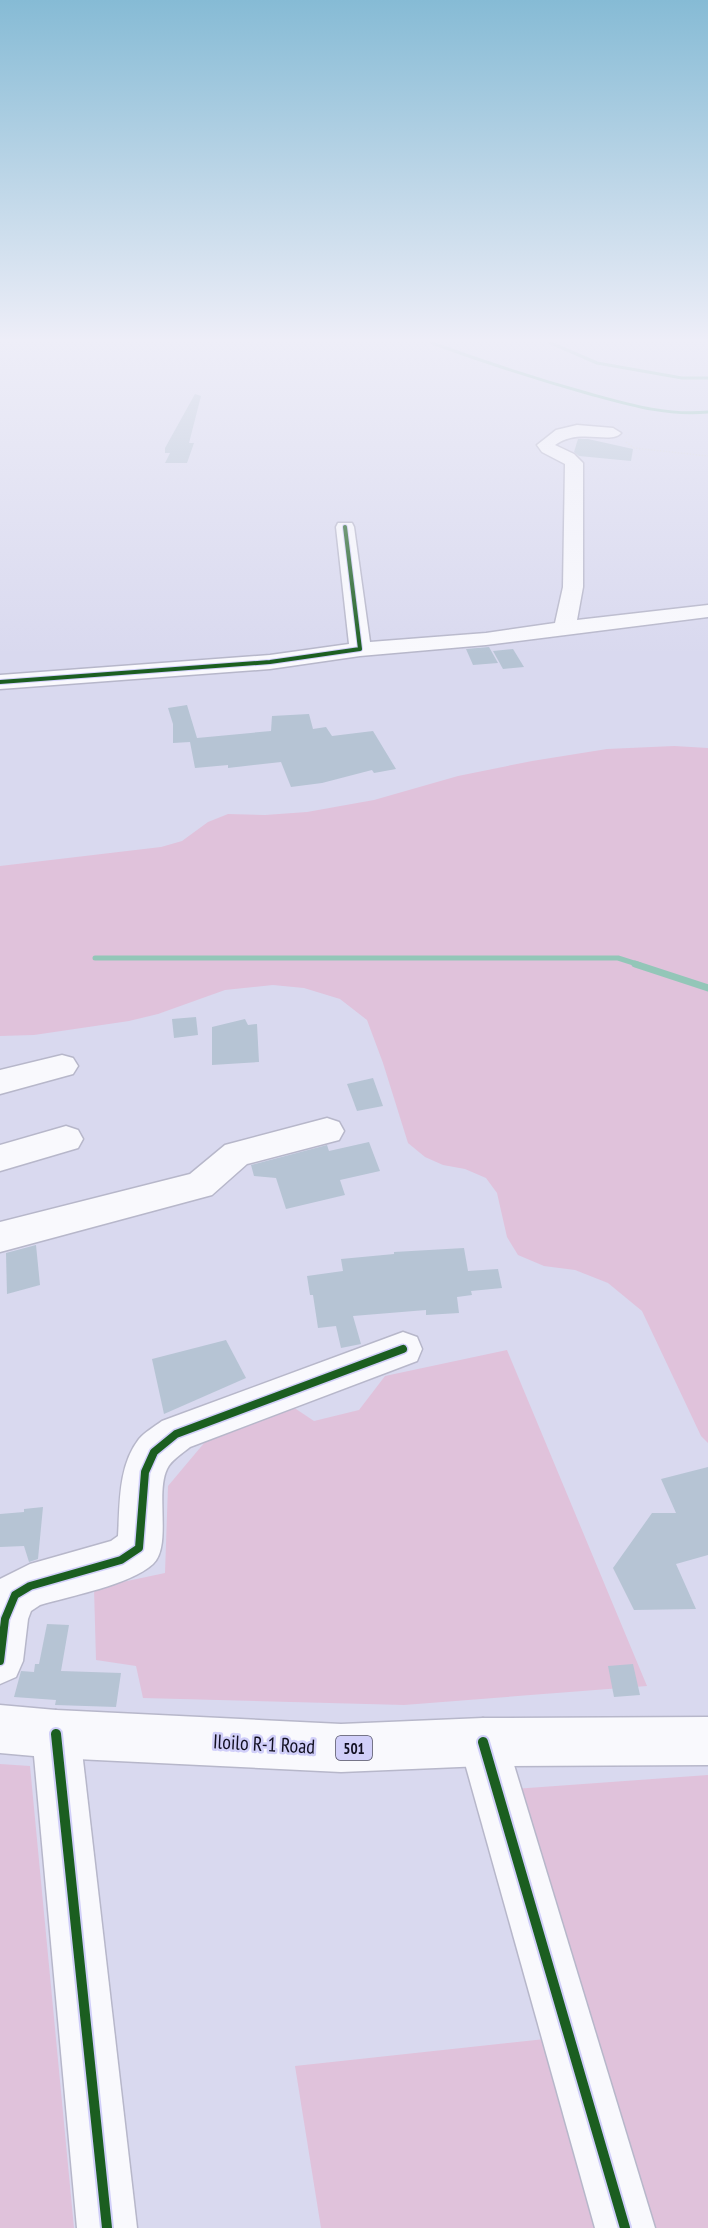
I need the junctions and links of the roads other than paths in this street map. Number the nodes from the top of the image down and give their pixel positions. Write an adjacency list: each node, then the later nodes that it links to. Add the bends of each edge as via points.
1 (547, 447): 4 (street, via 574,464 573,587)
2 (345, 527): 5 (street)
3 (708, 611): 4 (street)
4 (567, 628): 5 (street)
5 (360, 649): 6 (street, via 270,662)
6 (0, 682)
7 (62, 1066): 8 (street)
8 (0, 1082)
9 (327, 1131): 12 (street, via 237,1154 225,1160 211,1179 200,1185)
10 (66, 1139): 11 (street)
11 (0, 1158)
12 (0, 1237)
13 (404, 1349): 14 (street, via 176,1434 153,1453 143,1475 139,1548 121,1560 30,1586 15,1595 5,1619)
14 (0, 1661)
15 (0, 1729): 16 (street, Iloilo R-1 Road / 501)
16 (56, 1734): 18 (street, Iloilo R-1 Road / 501, via 341,1748); 19 (street)
17 (708, 1741): 18 (street, Iloilo R-1 Road / 501)
18 (483, 1742): 20 (street)
19 (107, 2228)
20 (625, 2228)

